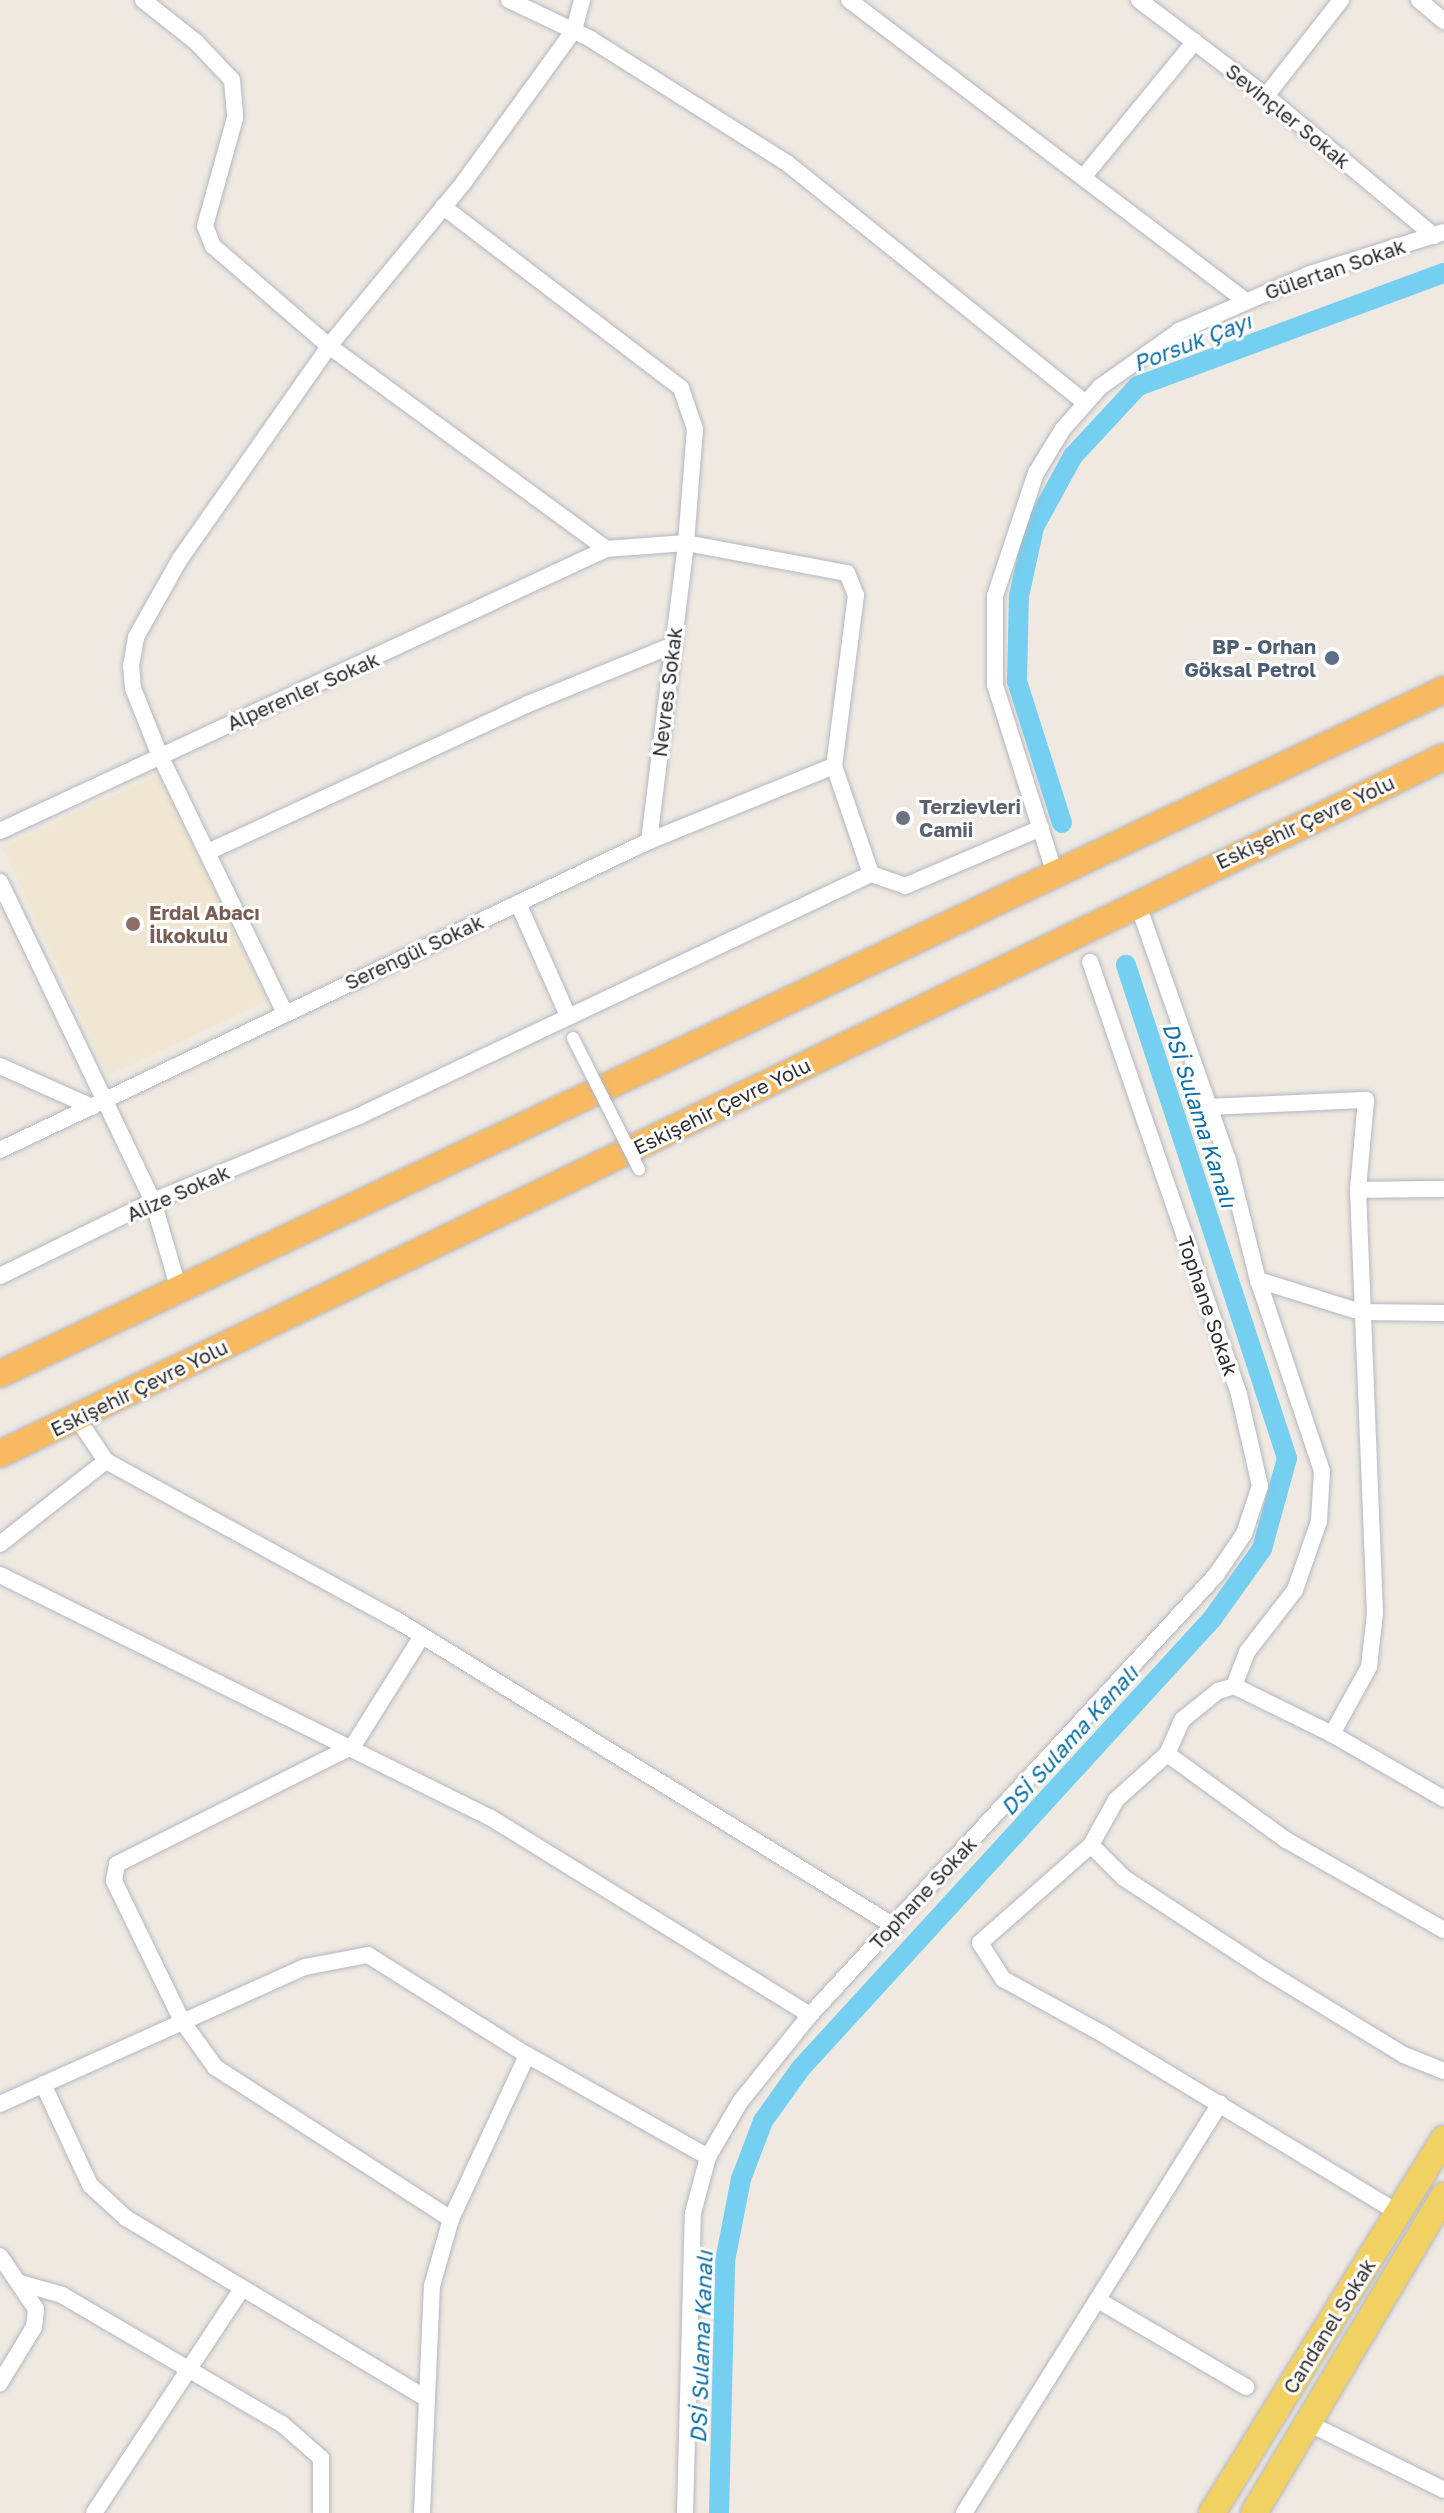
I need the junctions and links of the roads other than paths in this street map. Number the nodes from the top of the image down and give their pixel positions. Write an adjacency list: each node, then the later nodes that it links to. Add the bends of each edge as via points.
1 (143, 0): 16 (street, via 196,42 232,80 235,118 205,226 213,246)
2 (509, 0): 9 (street)
3 (582, 0): 9 (street)
4 (849, 0): 12 (street)
5 (1139, 0): 10 (street, Sevinçler Sokak)
6 (1341, 0): 11 (street)
7 (1419, 0): 8 (street)
8 (1444, 21)
9 (574, 30): 13 (street); 17 (street, via 787,163)
10 (1195, 41): 11 (street, Sevinçler Sokak); 12 (street)
11 (1266, 96): 14 (street, Sevinçler Sokak)
12 (1085, 175): 15 (street)
13 (443, 207): 16 (street); 18 (street, Nevres Sokak, via 681,388 695,429)
14 (1439, 234): 15 (street, Gülertan Sokak)
15 (1245, 301): 17 (street, Gülertan Sokak, via 1179,331 1133,360)
16 (329, 346): 19 (street); 22 (street, via 180,559 136,637 133,688)
17 (1086, 403): 25 (street, Gülertan Sokak, via 1036,473 995,596 995,685)
18 (686, 543): 19 (street); 20 (street, Nevres Sokak); 24 (street, via 847,573 856,595)
19 (606, 549): 22 (street, Alperenler Sokak)
20 (673, 645): 27 (street, Nevres Sokak); 28 (street, via 528,704)
21 (1444, 690): 29 (highway)
22 (160, 756): 26 (street, Alperenler Sokak); 28 (street)
23 (1444, 757): 33 (highway, Eskişehir Çevre Yolu)
24 (834, 766): 27 (street, Serengül Sokak); 30 (street)
25 (1041, 828): 29 (street, Gülertan Sokak); 30 (street, via 905,886)
26 (0, 831)
27 (649, 841): 32 (street, Serengül Sokak)
28 (210, 851): 35 (street)
29 (1054, 871): 49 (highway)
30 (871, 874): 36 (street, Alize Sokak)
31 (0, 882): 39 (street)
32 (518, 903): 35 (street, Serengül Sokak); 36 (street)
33 (1138, 905): 41 (street); 53 (highway, Eskişehir Çevre Yolu)
34 (1090, 962): 65 (street, Tophane Sokak, via 1239,1394 1260,1486 1244,1534 1216,1575)
35 (285, 1013): 39 (street, Serengül Sokak)
36 (568, 1016): 46 (street, Alize Sokak, via 359,1116)
37 (573, 1038): 43 (street, bridge)
38 (0, 1066): 40 (street)
39 (108, 1100): 40 (street, Serengül Sokak); 46 (street)
40 (92, 1107): 42 (street, Serengül Sokak)
41 (1210, 1107): 45 (street, via 1366,1100); 48 (street)
42 (0, 1150)
43 (639, 1169)
44 (1444, 1189): 45 (street)
45 (1358, 1190): 50 (street)
46 (153, 1201): 47 (street, Alize Sokak); 49 (street)
47 (0, 1276)
48 (1258, 1280): 50 (street); 59 (street, via 1322,1471 1319,1521 1295,1590 1247,1652)
49 (179, 1290): 52 (highway)
50 (1361, 1312): 51 (street); 60 (street, via 1375,1613 1369,1667)
51 (1444, 1313)
52 (0, 1374)
53 (77, 1418): 54 (highway, Eskişehir Çevre Yolu); 55 (street)
54 (0, 1454)
55 (106, 1461): 56 (street); 58 (street)
56 (0, 1544)
57 (0, 1575): 61 (street)
58 (422, 1636): 61 (street); 65 (street)
59 (1234, 1686): 60 (street); 62 (street, via 1218,1691 1182,1720)
60 (1332, 1734): 63 (street)
61 (353, 1746): 67 (street, via 491,1818); 68 (street, via 117,1864 114,1881)
62 (1167, 1754): 64 (street, via 1116,1800); 66 (street, via 1286,1840)
63 (1444, 1799)
64 (1091, 1845): 70 (street, via 1124,1878 1263,1969 1404,2055); 73 (street, via 980,1943 1003,1979)
65 (894, 1926): 67 (street, Tophane Sokak)
66 (1444, 1930)
67 (810, 2015): 75 (street, Tophane Sokak, via 740,2102)
68 (182, 2021): 69 (street, via 305,1967 368,1955); 71 (street); 78 (street, via 215,2067)
69 (527, 2055): 75 (street); 78 (street)
70 (1444, 2071)
71 (43, 2084): 72 (street); 81 (street, via 90,2185 126,2218)
72 (0, 2104)
73 (1220, 2104): 77 (street); 82 (street)
74 (1444, 2139): 77 (main road, Candanel Sokak)
75 (708, 2157): 92 (street, Tophane Sokak, via 693,2213)
76 (1444, 2196): 87 (main road)
77 (1400, 2214): 94 (main road, Candanel Sokak)
78 (451, 2219): 86 (street, via 432,2286)
79 (0, 2256): 80 (street)
80 (20, 2283): 83 (street, via 62,2295); 84 (street, via 36,2309 34,2327)
81 (241, 2290): 83 (street); 86 (street)
82 (1098, 2300): 85 (street); 93 (street)
83 (189, 2373): 89 (street); 90 (street, via 282,2424 321,2458)
84 (0, 2383)
85 (1246, 2387)
86 (426, 2398): 91 (street)
87 (1310, 2424): 88 (street); 95 (main road)
88 (1444, 2490)
89 (94, 2513)
90 (321, 2513)
91 (422, 2513)
92 (685, 2513)
93 (964, 2513)
94 (1212, 2513)
95 (1254, 2513)

